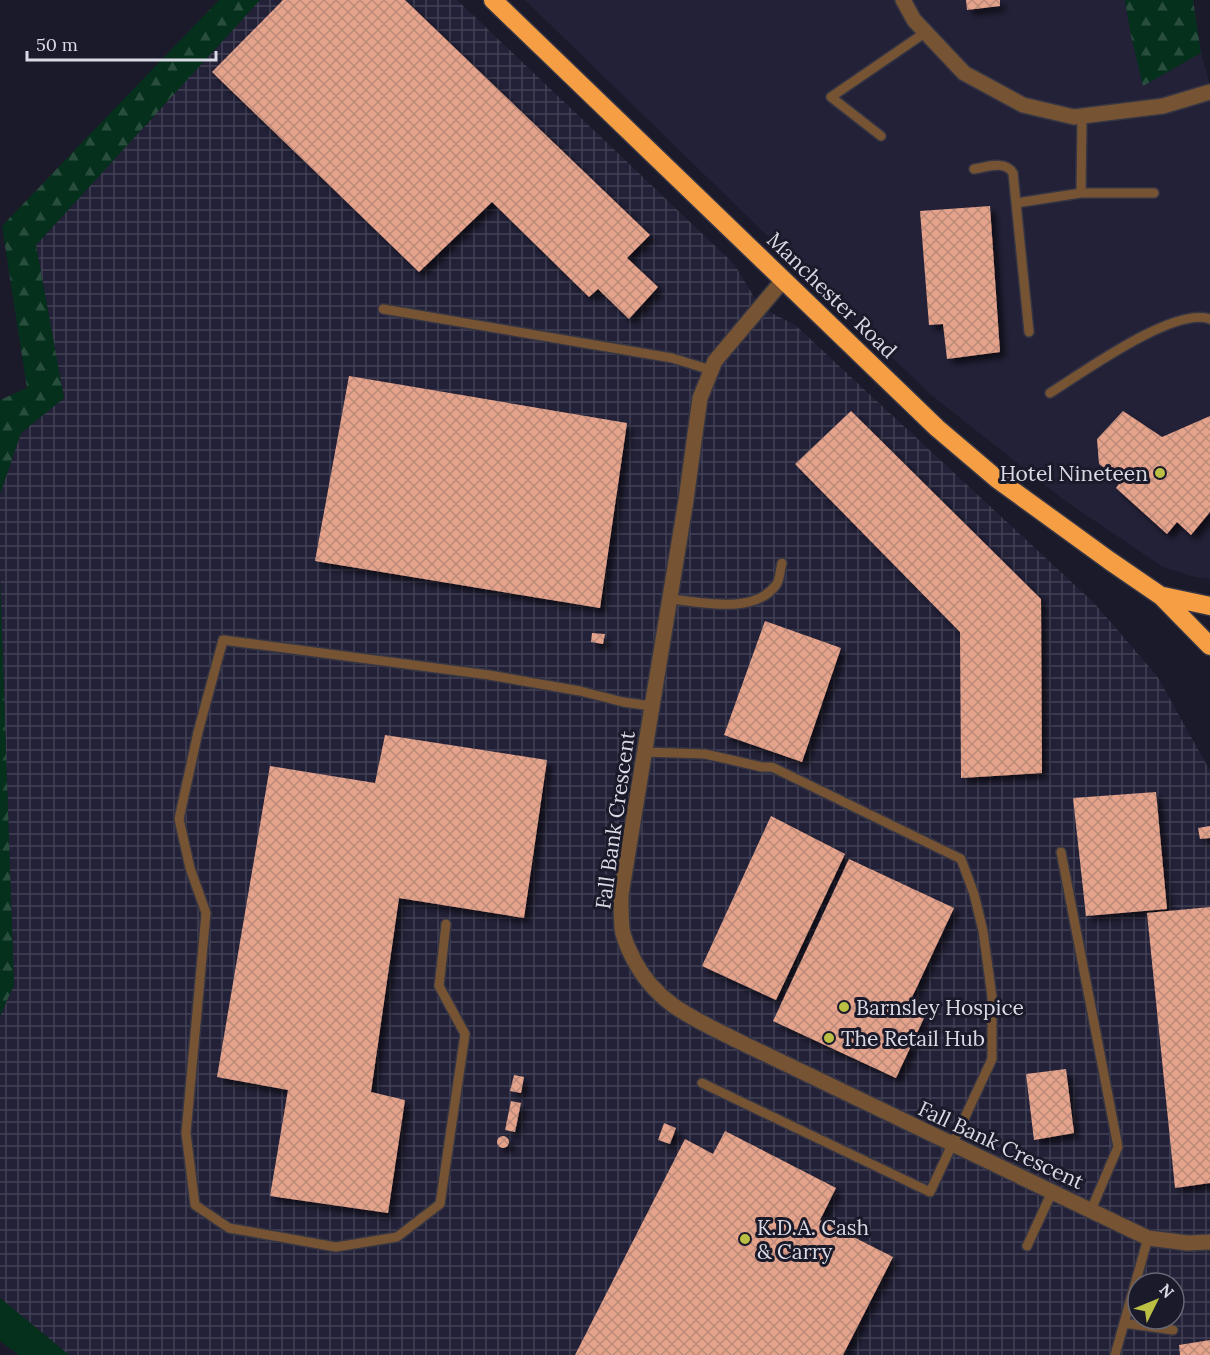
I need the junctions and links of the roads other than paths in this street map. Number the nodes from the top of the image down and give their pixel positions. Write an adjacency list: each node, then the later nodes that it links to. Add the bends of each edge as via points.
1 (493, 0): 11 (highway, Manchester Road)
2 (903, 0): 3 (street)
3 (926, 32): 5 (street, via 964,73 1023,105); 6 (lane, via 831,97)
4 (1210, 93): 5 (street, via 1163,106)
5 (1082, 116): 8 (lane)
6 (881, 136)
7 (974, 169): 10 (lane, via 1003,165 1010,168)
8 (1081, 193): 9 (lane); 10 (lane)
9 (1154, 193)
10 (1016, 202): 14 (lane)
11 (784, 279): 15 (street, Fall Bank Crescent); 18 (highway, Manchester Road, via 937,428 997,479)
12 (383, 309): 15 (lane, via 672,358)
13 (1210, 319): 16 (lane, via 1193,317 1155,329)
14 (1029, 332)
15 (711, 370): 19 (street, Fall Bank Crescent, via 700,398)
16 (1050, 393)
17 (782, 563): 19 (lane, via 778,584 763,598 740,605)
18 (1161, 596): 20 (highway, Manchester Road); 21 (highway, Manchester Road)
19 (670, 599): 22 (street, Fall Bank Crescent)
20 (1210, 606)
21 (1210, 646)
22 (652, 706): 23 (street, Fall Bank Crescent); 25 (lane, via 489,675 223,640 180,819 190,868 206,913 186,1133 195,1204 229,1228 336,1247 397,1237 440,1204 465,1034 439,986)
23 (645, 752): 27 (street, Fall Bank Crescent, via 621,895 622,930 639,969 654,990 676,1009); 27 (lane, via 705,754 772,767 962,859 983,931 992,997 992,1059)
24 (1061, 852): 29 (lane, via 1119,1147)
25 (446, 924)
26 (702, 1083): 27 (lane, via 930,1192)
27 (952, 1145): 28 (street, Fall Bank Crescent)
28 (1052, 1192): 29 (street, Fall Bank Crescent); 32 (lane)
29 (1090, 1210): 30 (street, Fall Bank Crescent)
30 (1148, 1238): 31 (street, Fall Bank Crescent, via 1188,1244); 33 (lane)
31 (1210, 1242)
32 (1027, 1246)
33 (1124, 1323): 34 (lane)
34 (1115, 1355)

